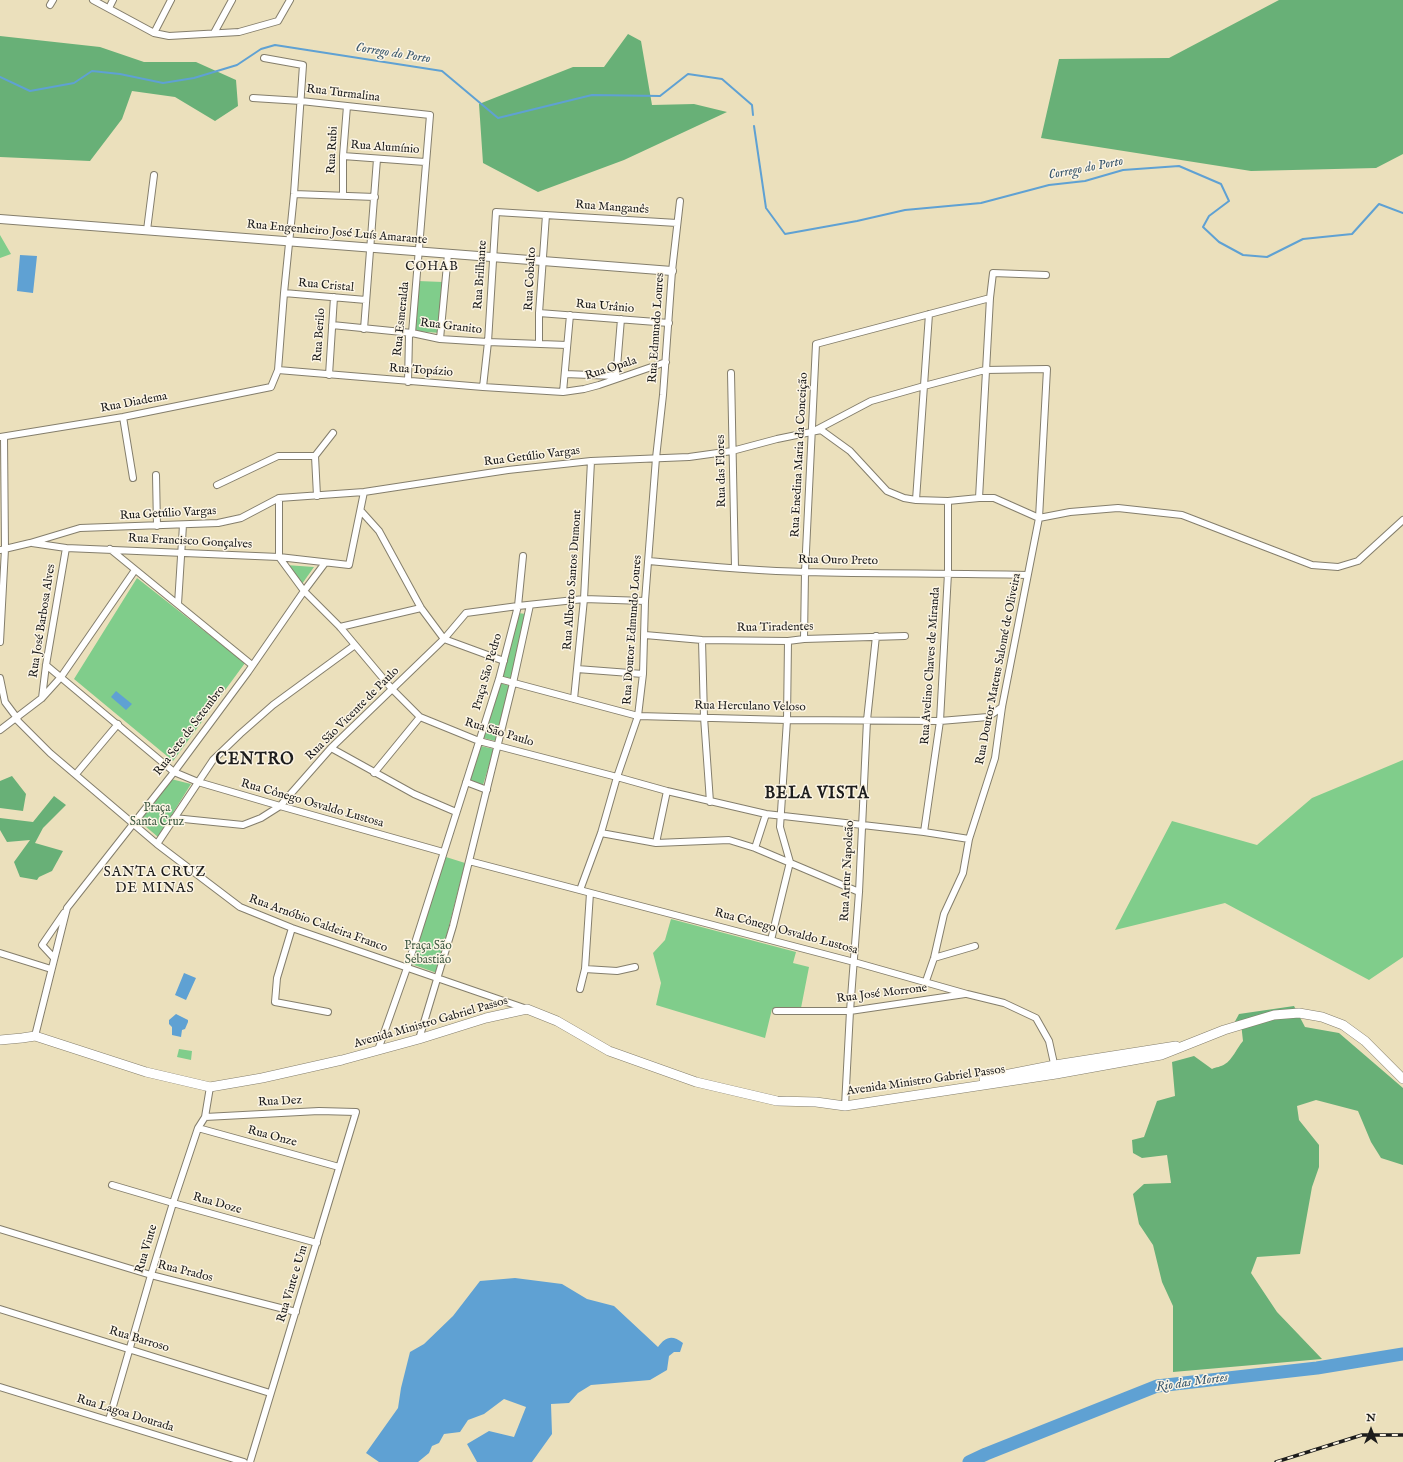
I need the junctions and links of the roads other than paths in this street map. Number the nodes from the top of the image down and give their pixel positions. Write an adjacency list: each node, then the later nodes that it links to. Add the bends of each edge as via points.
1 (93, 0): 6 (street)
2 (113, 0): 6 (street)
3 (171, 0): 7 (street)
4 (232, 0): 8 (street)
5 (290, 0): 8 (street, via 278,21 239,32)
6 (108, 8): 7 (street)
7 (154, 33): 8 (street, via 169,36)
8 (214, 33)
9 (264, 58): 11 (street, via 303,64)
10 (253, 98): 11 (street, Rua Turmalina)
11 (301, 101): 12 (street, Rua Turmalina); 18 (street)
12 (347, 106): 13 (street, Rua Turmalina); 14 (street, Rua Rubi)
13 (430, 116): 16 (street, Rua Esmeralda)
14 (343, 156): 15 (street, Rua Alumínio); 19 (street, Rua Rubi)
15 (377, 159): 16 (street, Rua Alumínio); 20 (street)
16 (425, 162): 29 (street, Rua Esmeralda)
17 (154, 175): 26 (street)
18 (294, 194): 19 (street); 27 (street)
19 (343, 196): 20 (street)
20 (375, 197): 28 (street)
21 (680, 201): 25 (street, Rua Edmundo Loures)
22 (496, 212): 23 (street, Rua Manganês); 31 (street, Rua Brilhante)
23 (546, 214): 25 (street, Rua Manganês); 32 (street, Rua Cobalto)
24 (0, 219): 26 (street, Rua Engenheiro José Luís Amarante)
25 (677, 223): 33 (street, Rua Edmundo Loures)
26 (147, 230): 27 (street, Rua Engenheiro José Luís Amarante)
27 (289, 241): 28 (street, Rua Engenheiro José Luís Amarante); 35 (street)
28 (369, 248): 29 (street, Rua Engenheiro José Luís Amarante); 38 (street)
29 (419, 252): 30 (street, Rua Engenheiro José Luís Amarante); 46 (street, Rua Esmeralda)
30 (448, 254): 31 (street, Rua Engenheiro José Luís Amarante); 47 (street)
31 (493, 258): 32 (street, Rua Engenheiro José Luís Amarante); 48 (street, Rua Brilhante)
32 (542, 261): 33 (street, Rua Engenheiro José Luís Amarante); 39 (street, Rua Cobalto)
33 (672, 271): 43 (street, Rua Edmundo Loures)
34 (1046, 275): 37 (street, via 993,273)
35 (284, 293): 36 (street, Rua Cristal); 52 (street)
36 (334, 297): 38 (street, Rua Cristal); 44 (street, Rua Berilo)
37 (990, 298): 40 (street); 53 (street)
38 (366, 300): 45 (street)
39 (540, 313): 41 (street, Rua Urânio); 49 (street, Rua Cobalto)
40 (928, 314): 59 (street); 63 (street, Rua Enedina Maria da Conceição, via 816,344)
41 (570, 315): 42 (street, Rua Urânio); 50 (street)
42 (621, 319): 43 (street, Rua Urânio); 57 (street)
43 (669, 323): 51 (street, Rua Edmundo Loures)
44 (332, 325): 45 (street, Rua Granito); 56 (street, Rua Berilo)
45 (364, 329): 46 (street, Rua Granito)
46 (412, 333): 47 (street, Rua Granito); 58 (street, Rua Esmeralda, via 409,336)
47 (440, 339): 48 (street, Rua Granito)
48 (488, 342): 49 (street, Rua Granito); 60 (street, Rua Brilhante)
49 (540, 344): 50 (street, Rua Granito)
50 (567, 345): 55 (street)
51 (666, 362): 57 (street, Rua Opala); 68 (street, Rua Edmundo Loures)
52 (278, 370): 56 (street, Rua Topázio); 62 (street, Rua Diadema, via 271,387)
53 (985, 370): 59 (street); 76 (street); 80 (street, Rua Doutor Mateus Salomé de Oliveira, via 1047,369)
54 (731, 373): 66 (street, Rua das Flores)
55 (565, 374): 57 (street); 61 (street)
56 (329, 375): 58 (street, Rua Topázio)
57 (616, 377): 61 (street, Rua Opala, via 584,389)
58 (408, 382): 60 (street, Rua Topázio)
59 (924, 386): 63 (street, via 871,401); 77 (street)
60 (483, 387): 61 (street, Rua Topázio)
61 (563, 392)
62 (123, 417): 65 (street, Rua Diadema); 71 (street)
63 (812, 432): 66 (street, Rua Getúlio Vargas, via 777,438); 77 (street, Rua Getúlio Vargas, via 821,430 850,451 887,491); 95 (street, Rua Enedina Maria da Conceição)
64 (333, 433): 67 (street)
65 (2, 437): 86 (street)
66 (732, 451): 68 (street, Rua Getúlio Vargas, via 689,457); 93 (street, Rua das Flores)
67 (315, 456): 72 (street, via 278,456); 74 (street)
68 (656, 458): 69 (street, Rua Getúlio Vargas); 91 (street, Rua Doutor Edmundo Loures)
69 (590, 461): 73 (street, Rua Getúlio Vargas, via 508,470); 99 (street, Rua Alberto Santos Dumont)
70 (156, 475): 83 (street)
71 (133, 478)
72 (217, 485)
73 (364, 492): 74 (street, Rua Getúlio Vargas); 79 (street)
74 (317, 496): 75 (street, Rua Getúlio Vargas)
75 (279, 498): 82 (street, Rua Getúlio Vargas, via 241,518 218,523); 90 (street)
76 (980, 498): 78 (street, Rua Getúlio Vargas); 80 (street, Rua Getúlio Vargas, via 994,498)
77 (916, 500): 78 (street, Rua Getúlio Vargas)
78 (948, 501): 96 (street, Rua Avelino Chaves de Miranda)
79 (361, 511): 92 (street, Rua Francisco Gonçalves, via 349,565); 104 (street, via 379,531)
80 (1039, 518): 81 (street, via 1070,512 1118,508 1182,516 1312,565 1338,567 1358,561); 97 (street, Rua Doutor Mateus Salomé de Oliveira)
81 (1403, 520)
82 (183, 525): 83 (street, Rua Getúlio Vargas); 88 (street)
83 (157, 526): 84 (street, Rua Getúlio Vargas, via 80,528)
84 (30, 543): 85 (street, Rua Francisco Gonçalves); 86 (street, Rua Getúlio Vargas)
85 (66, 548): 87 (street, Rua Francisco Gonçalves); 117 (street, Rua José Barbosa Alves)
86 (2, 549): 113 (street)
87 (110, 549): 88 (street, Rua Francisco Gonçalves); 94 (street)
88 (182, 553): 90 (street, Rua Francisco Gonçalves); 101 (street)
89 (523, 556): 103 (street, Praça São Pedro)
90 (279, 557): 92 (street, Rua Francisco Gonçalves); 98 (street, Rua São Paulo)
91 (649, 562): 93 (street, Rua Ouro Preto); 100 (street, Rua Doutor Edmundo Loures)
92 (325, 563): 98 (street, Rua Sete de Setembro)
93 (735, 568): 95 (street, Rua Ouro Preto)
94 (135, 570): 101 (street); 121 (street)
95 (806, 572): 96 (street, Rua Ouro Preto); 109 (street, Rua Enedina Maria da Conceição)
96 (948, 573): 97 (street, Rua Ouro Preto); 134 (street, Rua Avelino Chaves de Miranda)
97 (1027, 575): 127 (street, Rua Doutor Mateus Salomé de Oliveira)
98 (304, 591): 105 (street, Rua São Paulo); 116 (street, Rua Sete de Setembro)
99 (584, 599): 100 (street, Rua São Vicente de Paulo); 102 (street, Rua São Vicente de Paulo); 118 (street, Rua Alberto Santos Dumont)
100 (645, 601): 106 (street, Rua Doutor Edmundo Loures)
101 (178, 604): 116 (street)
102 (530, 605): 103 (street, Rua São Vicente de Paulo); 123 (street)
103 (518, 606): 110 (street, Rua São Vicente de Paulo, via 466,613); 115 (street, Praça São Pedro)
104 (421, 608): 105 (street); 110 (street)
105 (340, 627): 114 (street, Rua São Paulo)
106 (645, 635): 111 (street, Rua Tiradentes); 119 (street, Rua Doutor Edmundo Loures)
107 (876, 636): 108 (street, Rua Tiradentes); 109 (street, Rua Tiradentes); 133 (street, Rua Artur Napoleão)
108 (905, 636)
109 (804, 638): 112 (street, Rua Tiradentes)
110 (444, 639): 115 (street); 124 (street, Rua São Vicente de Paulo)
111 (702, 640): 112 (street, Rua Tiradentes); 130 (street)
112 (788, 641): 132 (street)
113 (0, 642)
114 (355, 645): 124 (street, Rua São Paulo); 144 (street, via 273,705 245,729 213,760)
115 (504, 661): 122 (street, Praça São Pedro)
116 (252, 664): 140 (street, Rua Sete de Setembro)
117 (46, 665): 121 (street, Rua Cônego Osvaldo Lustosa); 125 (street, Rua José Barbosa Alves)
118 (577, 669): 119 (street); 126 (street, Rua Alberto Santos Dumont)
119 (643, 674): 128 (street, Rua Doutor Edmundo Loures)
120 (0, 678): 131 (street, Rua Arnóbio Caldeira Franco, via 5,702)
121 (61, 678): 125 (street); 135 (street, Rua Cônego Osvaldo Lustosa)
122 (499, 679): 123 (street, Rua Herculano Veloso); 137 (street, Praça São Pedro)
123 (513, 683): 126 (street, Rua Herculano Veloso); 138 (street)
124 (392, 689): 129 (street, Rua São Paulo); 139 (street, Rua São Vicente de Paulo)
125 (42, 698): 131 (street)
126 (574, 699): 128 (street, Rua Herculano Veloso)
127 (1002, 707): 134 (street, Rua Herculano Veloso, via 988,717); 158 (street, Rua Doutor Mateus Salomé de Oliveira, via 995,758)
128 (638, 716): 130 (street, Rua Herculano Veloso); 143 (street, Rua Doutor Edmundo Loures)
129 (420, 717): 137 (street, Rua São Paulo); 141 (street)
130 (704, 717): 132 (street, Rua Herculano Veloso); 148 (street)
131 (18, 718): 136 (street); 142 (street, Rua Arnóbio Caldeira Franco, via 18,721 50,753)
132 (787, 720): 133 (street, Rua Herculano Veloso); 152 (street)
133 (867, 720): 134 (street, Rua Herculano Veloso); 155 (street, Rua Artur Napoleão)
134 (940, 721): 156 (street, Rua Avelino Chaves de Miranda)
135 (118, 724): 140 (street, Rua Cônego Osvaldo Lustosa); 142 (street)
136 (0, 730)
137 (479, 741): 138 (street, Rua São Paulo); 145 (street, Praça São Pedro)
138 (497, 746): 143 (street, Rua São Paulo); 146 (street)
139 (331, 748): 141 (street); 149 (street, Rua São Vicente de Paulo)
140 (174, 772): 144 (street, Rua Cônego Osvaldo Lustosa); 154 (street, Rua Sete de Setembro)
141 (374, 773): 150 (street)
142 (76, 774): 154 (street, Rua Arnóbio Caldeira Franco)
143 (617, 777): 147 (street, Rua São Paulo); 157 (street, Rua Doutor Edmundo Loures)
144 (198, 782): 149 (street, Rua Cônego Osvaldo Lustosa); 153 (street)
145 (466, 782): 146 (street); 150 (street, Praça São Pedro)
146 (487, 790): 163 (street)
147 (667, 791): 148 (street, Rua São Paulo); 159 (street)
148 (710, 802): 151 (street, Rua São Paulo)
149 (280, 806): 153 (street, Rua São Vicente de Paulo, via 243,825); 162 (street, Rua Cônego Osvaldo Lustosa)
150 (456, 812): 162 (street)
151 (766, 814): 152 (street, Rua São Paulo); 161 (street)
152 (780, 816): 155 (street, Rua São Paulo); 164 (street, via 780,827)
153 (174, 818): 160 (street)
154 (133, 823): 160 (street, Rua Arnóbio Caldeira Franco); 168 (street, Rua Sete de Setembro)
155 (862, 826): 156 (street, Rua São Paulo); 166 (street, Rua Artur Napoleão)
156 (924, 832): 158 (street, Rua São Paulo)
157 (601, 833): 159 (street); 165 (street, Rua Doutor Edmundo Loures)
158 (969, 839): 174 (street, Rua Doutor Mateus Salomé de Oliveira, via 963,873 944,914)
159 (656, 843): 161 (street, via 729,840)
160 (157, 844): 169 (street, Rua Arnóbio Caldeira Franco, via 240,906)
161 (755, 848): 164 (street)
162 (443, 852): 177 (street)
163 (469, 861): 165 (street, Rua Cônego Osvaldo Lustosa); 180 (street)
164 (790, 862): 166 (street); 170 (street)
165 (580, 890): 167 (street, Rua Cônego Osvaldo Lustosa)
166 (859, 892): 175 (street, Rua Artur Napoleão)
167 (590, 893): 170 (street, Rua Cônego Osvaldo Lustosa); 179 (street)
168 (67, 908): 173 (street, Rua Sete de Setembro); 173 (street, Rua Sete de Setembro, via 42,945)
169 (292, 928): 177 (street, Rua Arnóbio Caldeira Franco); 187 (street, via 277,978 275,1002)
170 (770, 940): 175 (street, Rua Cônego Osvaldo Lustosa)
171 (975, 946): 174 (street)
172 (0, 953): 178 (street)
173 (54, 958): 178 (street, Rua Sete de Setembro)
174 (934, 958): 181 (street, Rua Doutor Mateus Salomé de Oliveira)
175 (854, 962): 181 (street, Rua Cônego Osvaldo Lustosa); 186 (street, Rua Artur Napoleão)
176 (635, 967): 179 (street, via 617,971)
177 (407, 968): 180 (street, Rua Arnóbio Caldeira Franco); 191 (street)
178 (51, 969): 188 (street, Rua Sete de Setembro)
179 (585, 969): 182 (street)
180 (437, 978): 184 (street, Rua Arnóbio Caldeira Franco); 189 (street)
181 (926, 981): 183 (street, Rua Cônego Osvaldo Lustosa)
182 (580, 989)
183 (967, 994): 186 (street, Rua José Morrone); 192 (street, Rua Cônego Osvaldo Lustosa, via 1004,1003 1036,1018 1049,1041)
184 (527, 1009): 189 (main road, Avenida Ministro Gabriel Passos); 195 (main road, Avenida Ministro Gabriel Passos, via 557,1021 609,1052 696,1082 777,1101)
185 (776, 1011): 186 (street, Rua José Morrone)
186 (850, 1011): 195 (street, Rua Artur Napoleão)
187 (328, 1012)
188 (35, 1036): 190 (main road, Avenida Ministro Gabriel Passos); 194 (main road, Avenida Ministro Gabriel Passos, via 146,1072)
189 (419, 1038): 191 (main road, Avenida Ministro Gabriel Passos)
190 (0, 1040)
191 (378, 1050): 194 (main road, Avenida Ministro Gabriel Passos, via 262,1078)
192 (1056, 1069): 193 (main road, Avenida Ministro Gabriel Passos, via 1161,1055 1224,1030 1274,1015 1299,1013 1343,1026 1365,1041); 195 (main road, Avenida Ministro Gabriel Passos)
193 (1403, 1079)
194 (210, 1087): 197 (street, Rua Vinte)
195 (846, 1103)
196 (356, 1112): 197 (street, Rua Dez, via 319,1111); 199 (street, Rua Vinte e Um)
197 (205, 1117): 198 (street, Rua Vinte)
198 (198, 1128): 199 (street, Rua Onze); 201 (street, Rua Vinte)
199 (339, 1167): 203 (street, Rua Vinte e Um)
200 (112, 1185): 201 (street, Rua Doze)
201 (173, 1203): 203 (street, Rua Doze); 204 (street, Rua Vinte)
202 (0, 1228): 204 (street, Rua Prados)
203 (317, 1243): 206 (street, Rua Vinte e Um)
204 (151, 1275): 206 (street, Rua Prados); 207 (street, Rua Vinte)
205 (0, 1309): 207 (street, Rua Barroso)
206 (296, 1312): 209 (street, Rua Vinte e Um)
207 (130, 1348): 209 (street, Rua Barroso); 210 (street, Rua Vinte)
208 (0, 1387): 210 (street, Rua Lagoa Dourada)
209 (270, 1393): 212 (street, Rua Vinte e Um)
210 (109, 1420): 211 (street, Rua Lagoa Dourada)
211 (244, 1462)
212 (250, 1462)

